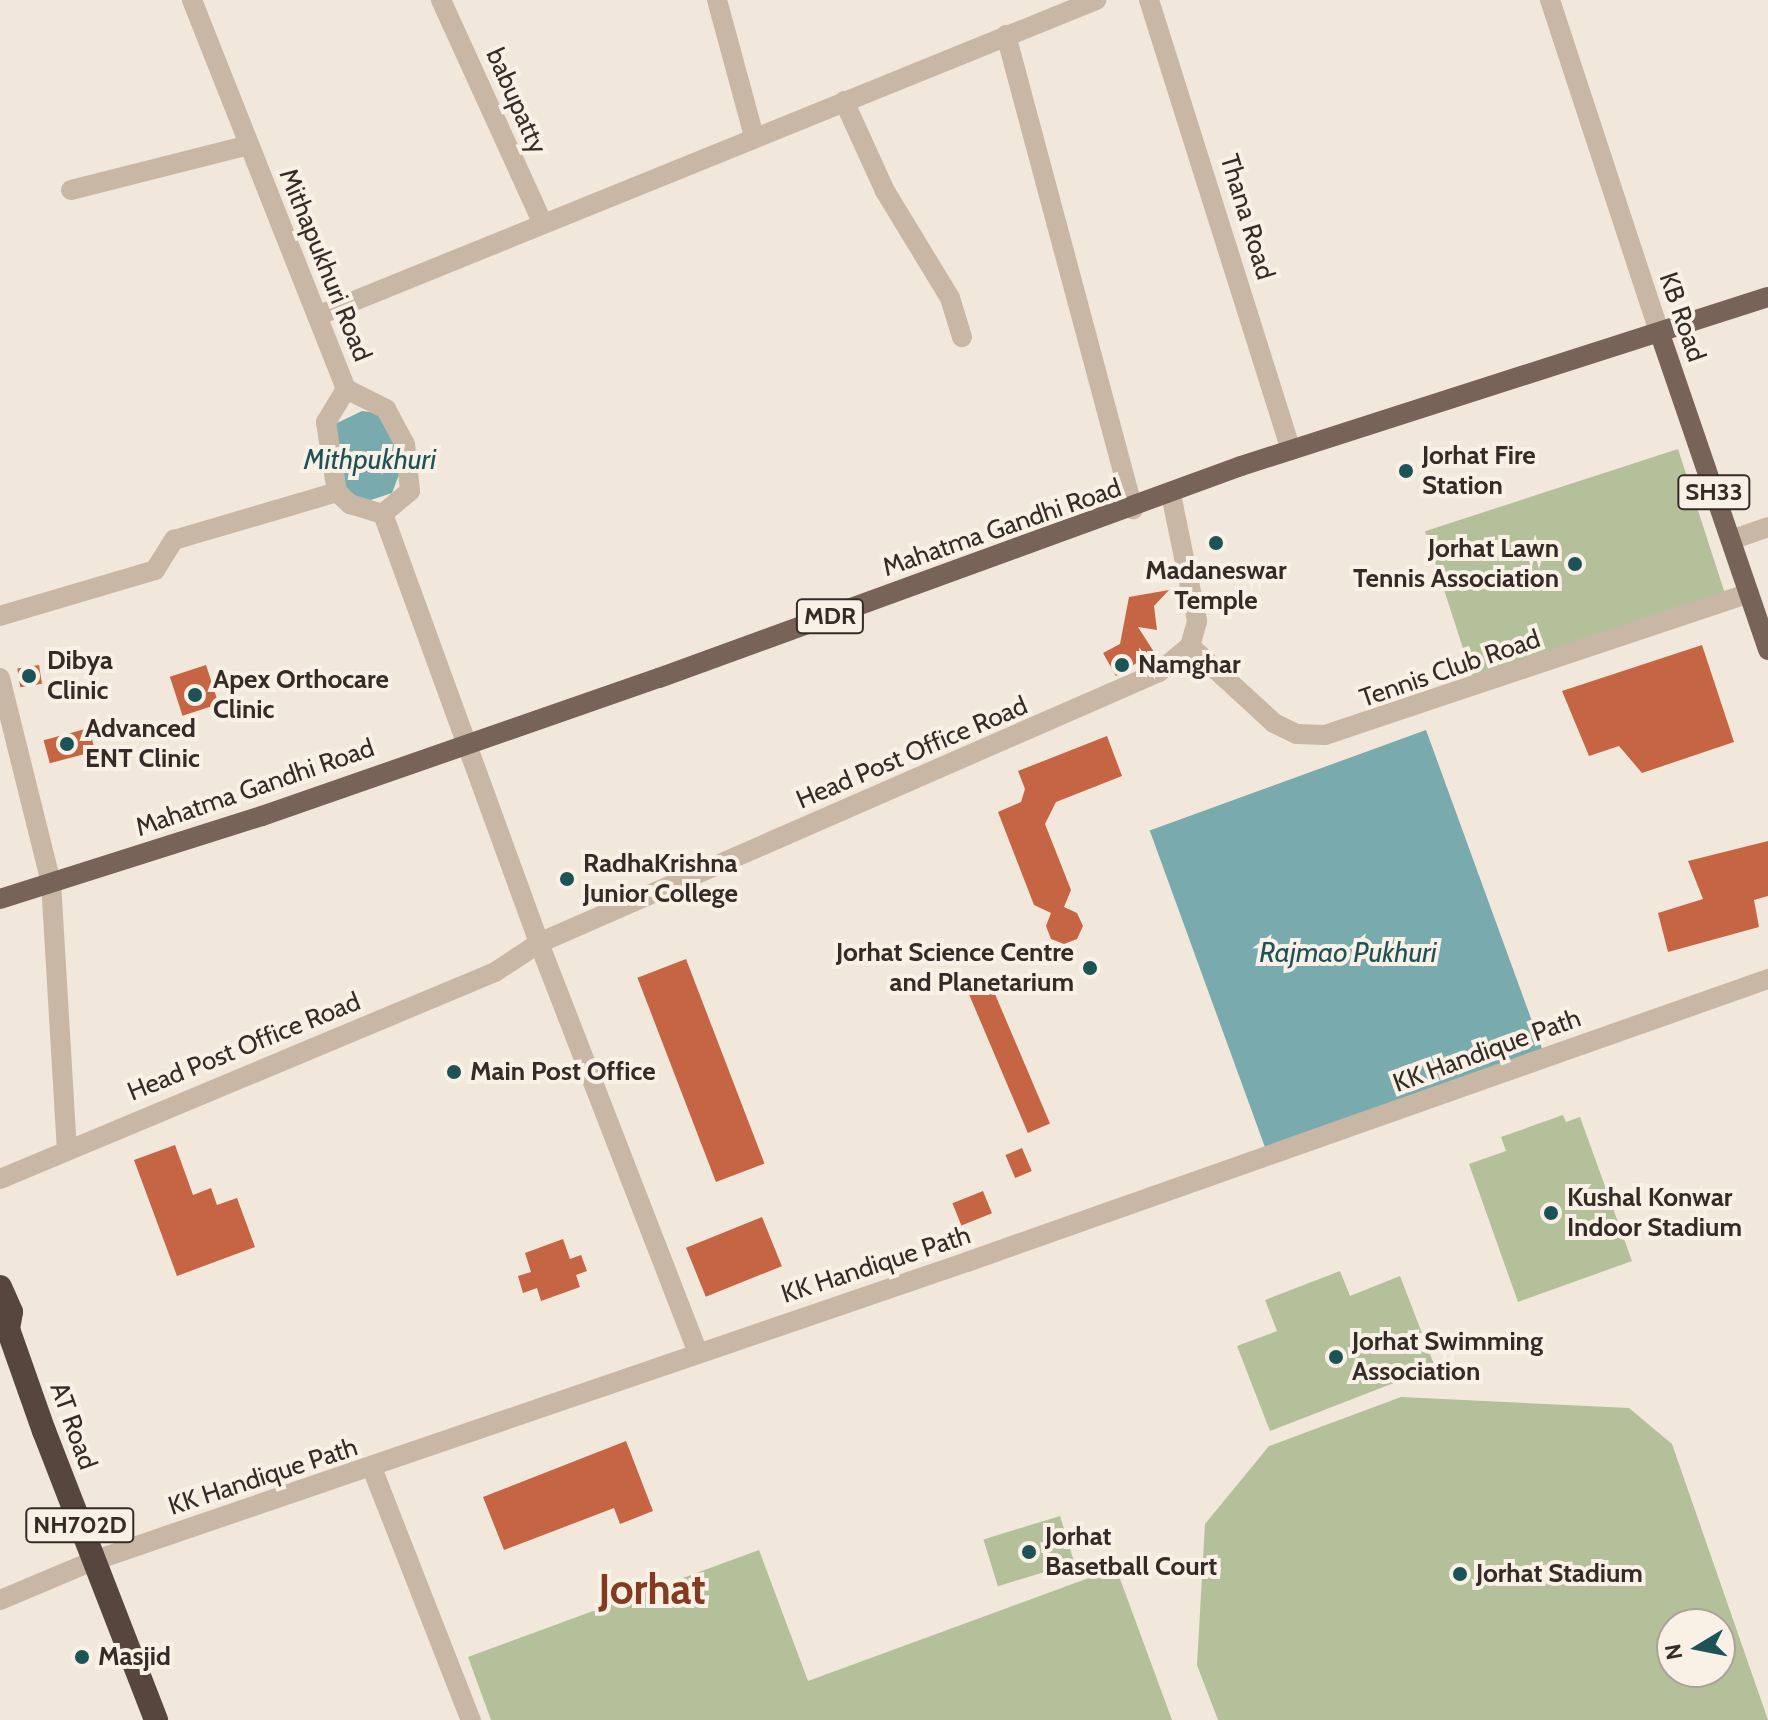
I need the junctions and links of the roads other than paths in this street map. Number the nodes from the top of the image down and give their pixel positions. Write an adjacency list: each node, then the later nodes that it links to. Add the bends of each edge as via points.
1 (192, 0): 10 (street, Mithapukhuri Road)
2 (441, 0): 12 (street, babupatty)
3 (717, 0): 9 (street)
4 (1096, 0): 7 (street)
5 (1149, 0): 18 (street, Thana Road)
6 (1550, 0): 15 (street, KB Road)
7 (1006, 35): 8 (street); 21 (street)
8 (844, 101): 9 (street); 16 (street, via 892,205 950,298)
9 (754, 136): 12 (street)
10 (249, 145): 11 (street); 14 (street, Mithapukhuri Road)
11 (71, 190)
12 (543, 224): 14 (street)
13 (1768, 297): 15 (main road, Mahatma Gandhi Road)
14 (317, 316): 17 (street, Mithapukhuri Road)
15 (1660, 334): 18 (main road, Mahatma Gandhi Road / MDR); 24 (main road, KB Road / SH33)
16 (962, 337)
17 (346, 389): 19 (street, via 326,422); 22 (street, Mithapukhuri Road, via 386,409 405,444 410,491)
18 (1291, 450): 20 (main road, Mahatma Gandhi Road / MDR)
19 (337, 492): 22 (street, via 350,504); 26 (street, via 174,540 155,570)
20 (1171, 494): 21 (main road, Mahatma Gandhi Road / MDR); 27 (street, via 1197,607)
21 (1133, 509): 30 (main road, Mahatma Gandhi Road / MDR)
22 (383, 514): 30 (street)
23 (1768, 527): 24 (street)
24 (1731, 540): 25 (main road, KB Road / SH33)
25 (1749, 593): 27 (street, Tennis Club Road, via 1325,735 1297,734 1274,723); 28 (main road, KB Road / SH33)
26 (0, 616)
27 (1190, 646): 33 (street, Head Post Office Road, via 1166,668 1117,693)
28 (1768, 650)
29 (0, 678): 31 (street)
30 (469, 743): 31 (main road, Mahatma Gandhi Road / MDR); 33 (street)
31 (51, 882): 32 (main road, Mahatma Gandhi Road / MDR); 35 (street)
32 (0, 899)
33 (539, 943): 35 (street, Head Post Office Road, via 495,972); 40 (street)
34 (1768, 979): 40 (street, KK Handique Path)
35 (67, 1144): 36 (street, Head Post Office Road); 37 (street, Head Post Office Road)
36 (0, 1167)
37 (0, 1179)
38 (0, 1287): 39 (highway, AT Road / NH702D, via 11,1312)
39 (4, 1325): 42 (highway, AT Road / NH702D)
40 (698, 1352): 41 (street, KK Handique Path)
41 (372, 1468): 42 (street, KK Handique Path); 45 (street)
42 (93, 1561): 43 (street, KK Handique Path); 44 (highway, AT Road / NH702D)
43 (0, 1600)
44 (156, 1720)
45 (471, 1720)

